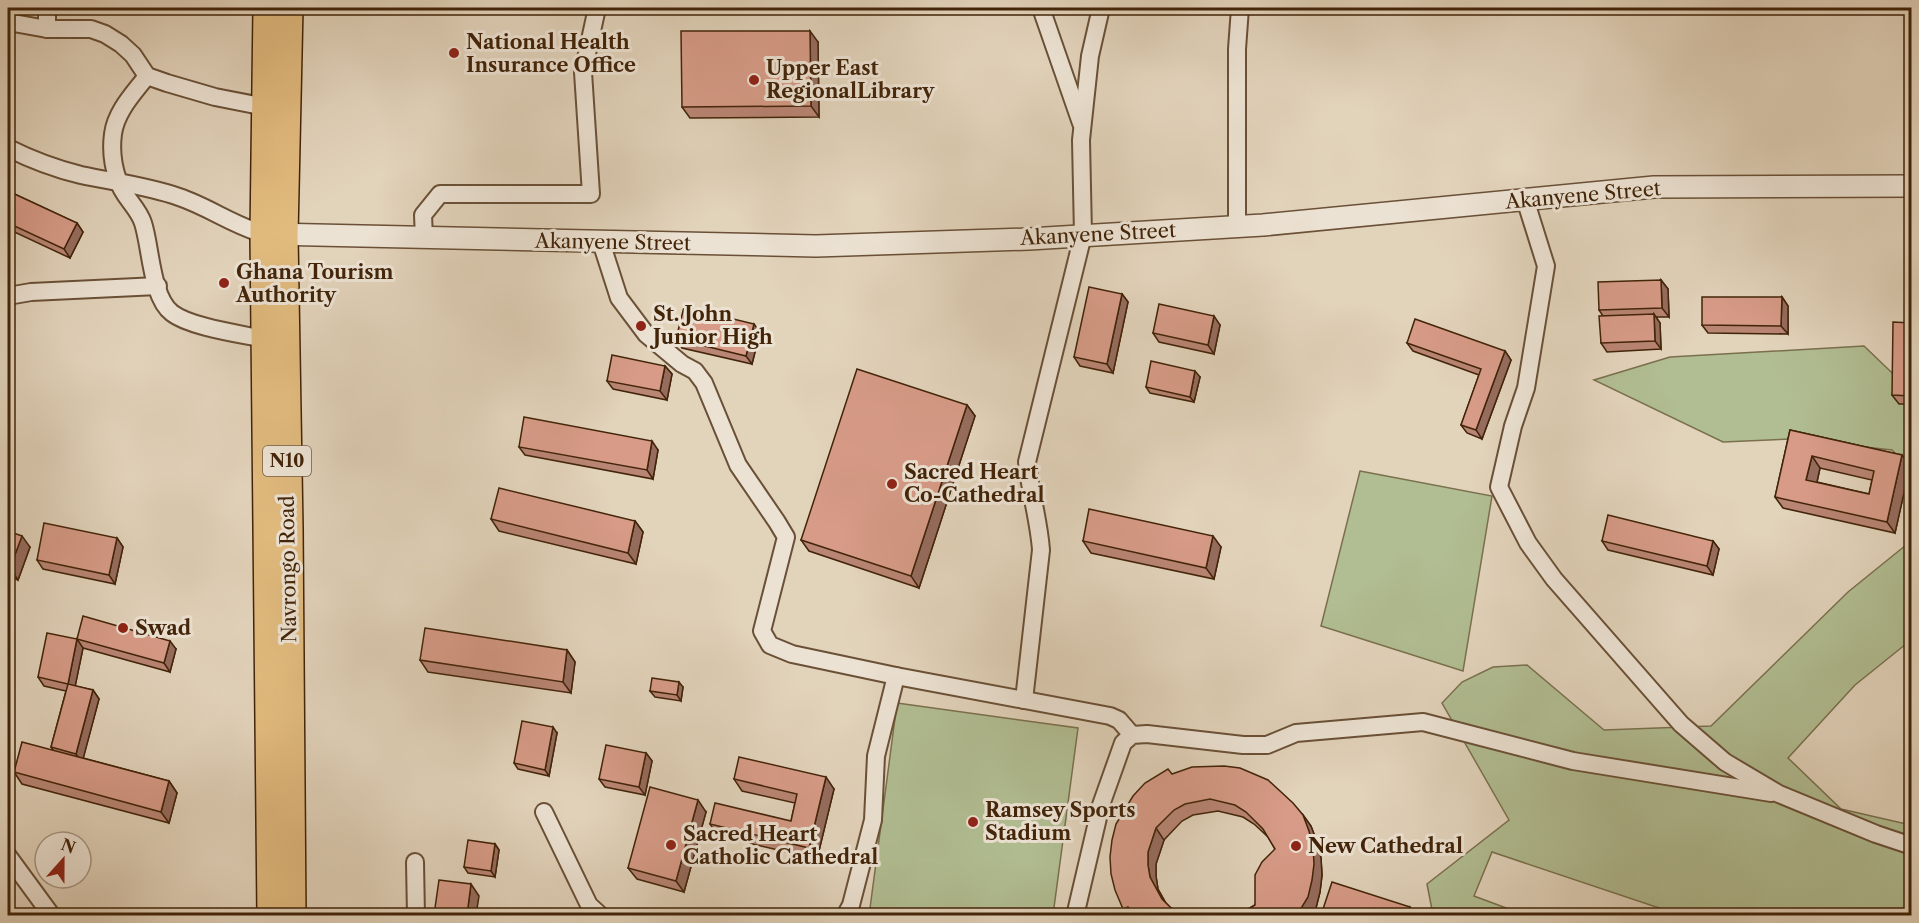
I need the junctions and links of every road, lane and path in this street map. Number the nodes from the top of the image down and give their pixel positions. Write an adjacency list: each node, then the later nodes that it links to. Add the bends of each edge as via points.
1 (47, 8): 9 (street)
2 (267, 8): 11 (highway, Navrongo Road / N10)
3 (289, 8): 18 (highway, Navrongo Road / N10)
4 (597, 8): 20 (street, via 583,72 591,194 440,194 423,215)
5 (1041, 8): 12 (street)
6 (1101, 8): 12 (street, via 1090,57)
7 (1240, 8): 17 (street)
8 (8, 22): 9 (street)
9 (46, 29): 10 (street, via 91,29 105,34 133,55)
10 (147, 76): 11 (street, via 215,97); 14 (street, via 122,108 113,131)
11 (266, 107): 18 (highway, Navrongo Road / N10)
12 (1082, 128): 19 (street)
13 (8, 148): 14 (street, via 78,174)
14 (118, 182): 18 (street, via 180,197 249,230); 22 (street, via 143,221)
15 (1911, 186): 16 (street, Akanyene Street, via 1654,187)
16 (1525, 200): 17 (street, Akanyene Street); 28 (street, via 1546,266 1526,388 1499,487 1528,543 1554,579 1681,724 1725,762)
17 (1237, 226): 19 (street, Akanyene Street)
18 (274, 234): 20 (street, Akanyene Street); 24 (highway, Navrongo Road / N10); 35 (highway, Navrongo Road / N10, via 289,528)
19 (1083, 236): 21 (street, Akanyene Street, via 816,246); 26 (street, via 1027,462 1041,550)
20 (424, 238): 21 (street, Akanyene Street)
21 (601, 242): 25 (street, via 619,298 646,334 704,382 738,465 786,537 762,631 770,645 792,654)
22 (158, 286): 23 (street); 24 (street, via 163,304 173,314 189,322)
23 (8, 296)
24 (264, 339): 34 (highway, Navrongo Road / N10)
25 (896, 676): 26 (street); 38 (street, via 876,756 873,820)
26 (1024, 700): 27 (street, via 1110,716)
27 (1132, 735): 28 (street, via 1267,746 1296,733 1423,722 1573,761); 39 (street, via 1123,743 1101,805)
28 (1779, 794): 30 (street)
29 (544, 812): 37 (street, via 589,905)
30 (1911, 846)
31 (8, 856): 33 (street)
32 (415, 862): 36 (street)
33 (52, 915)
34 (271, 915)
35 (292, 915)
36 (416, 915)
37 (601, 915)
38 (845, 915)
39 (1075, 915)

